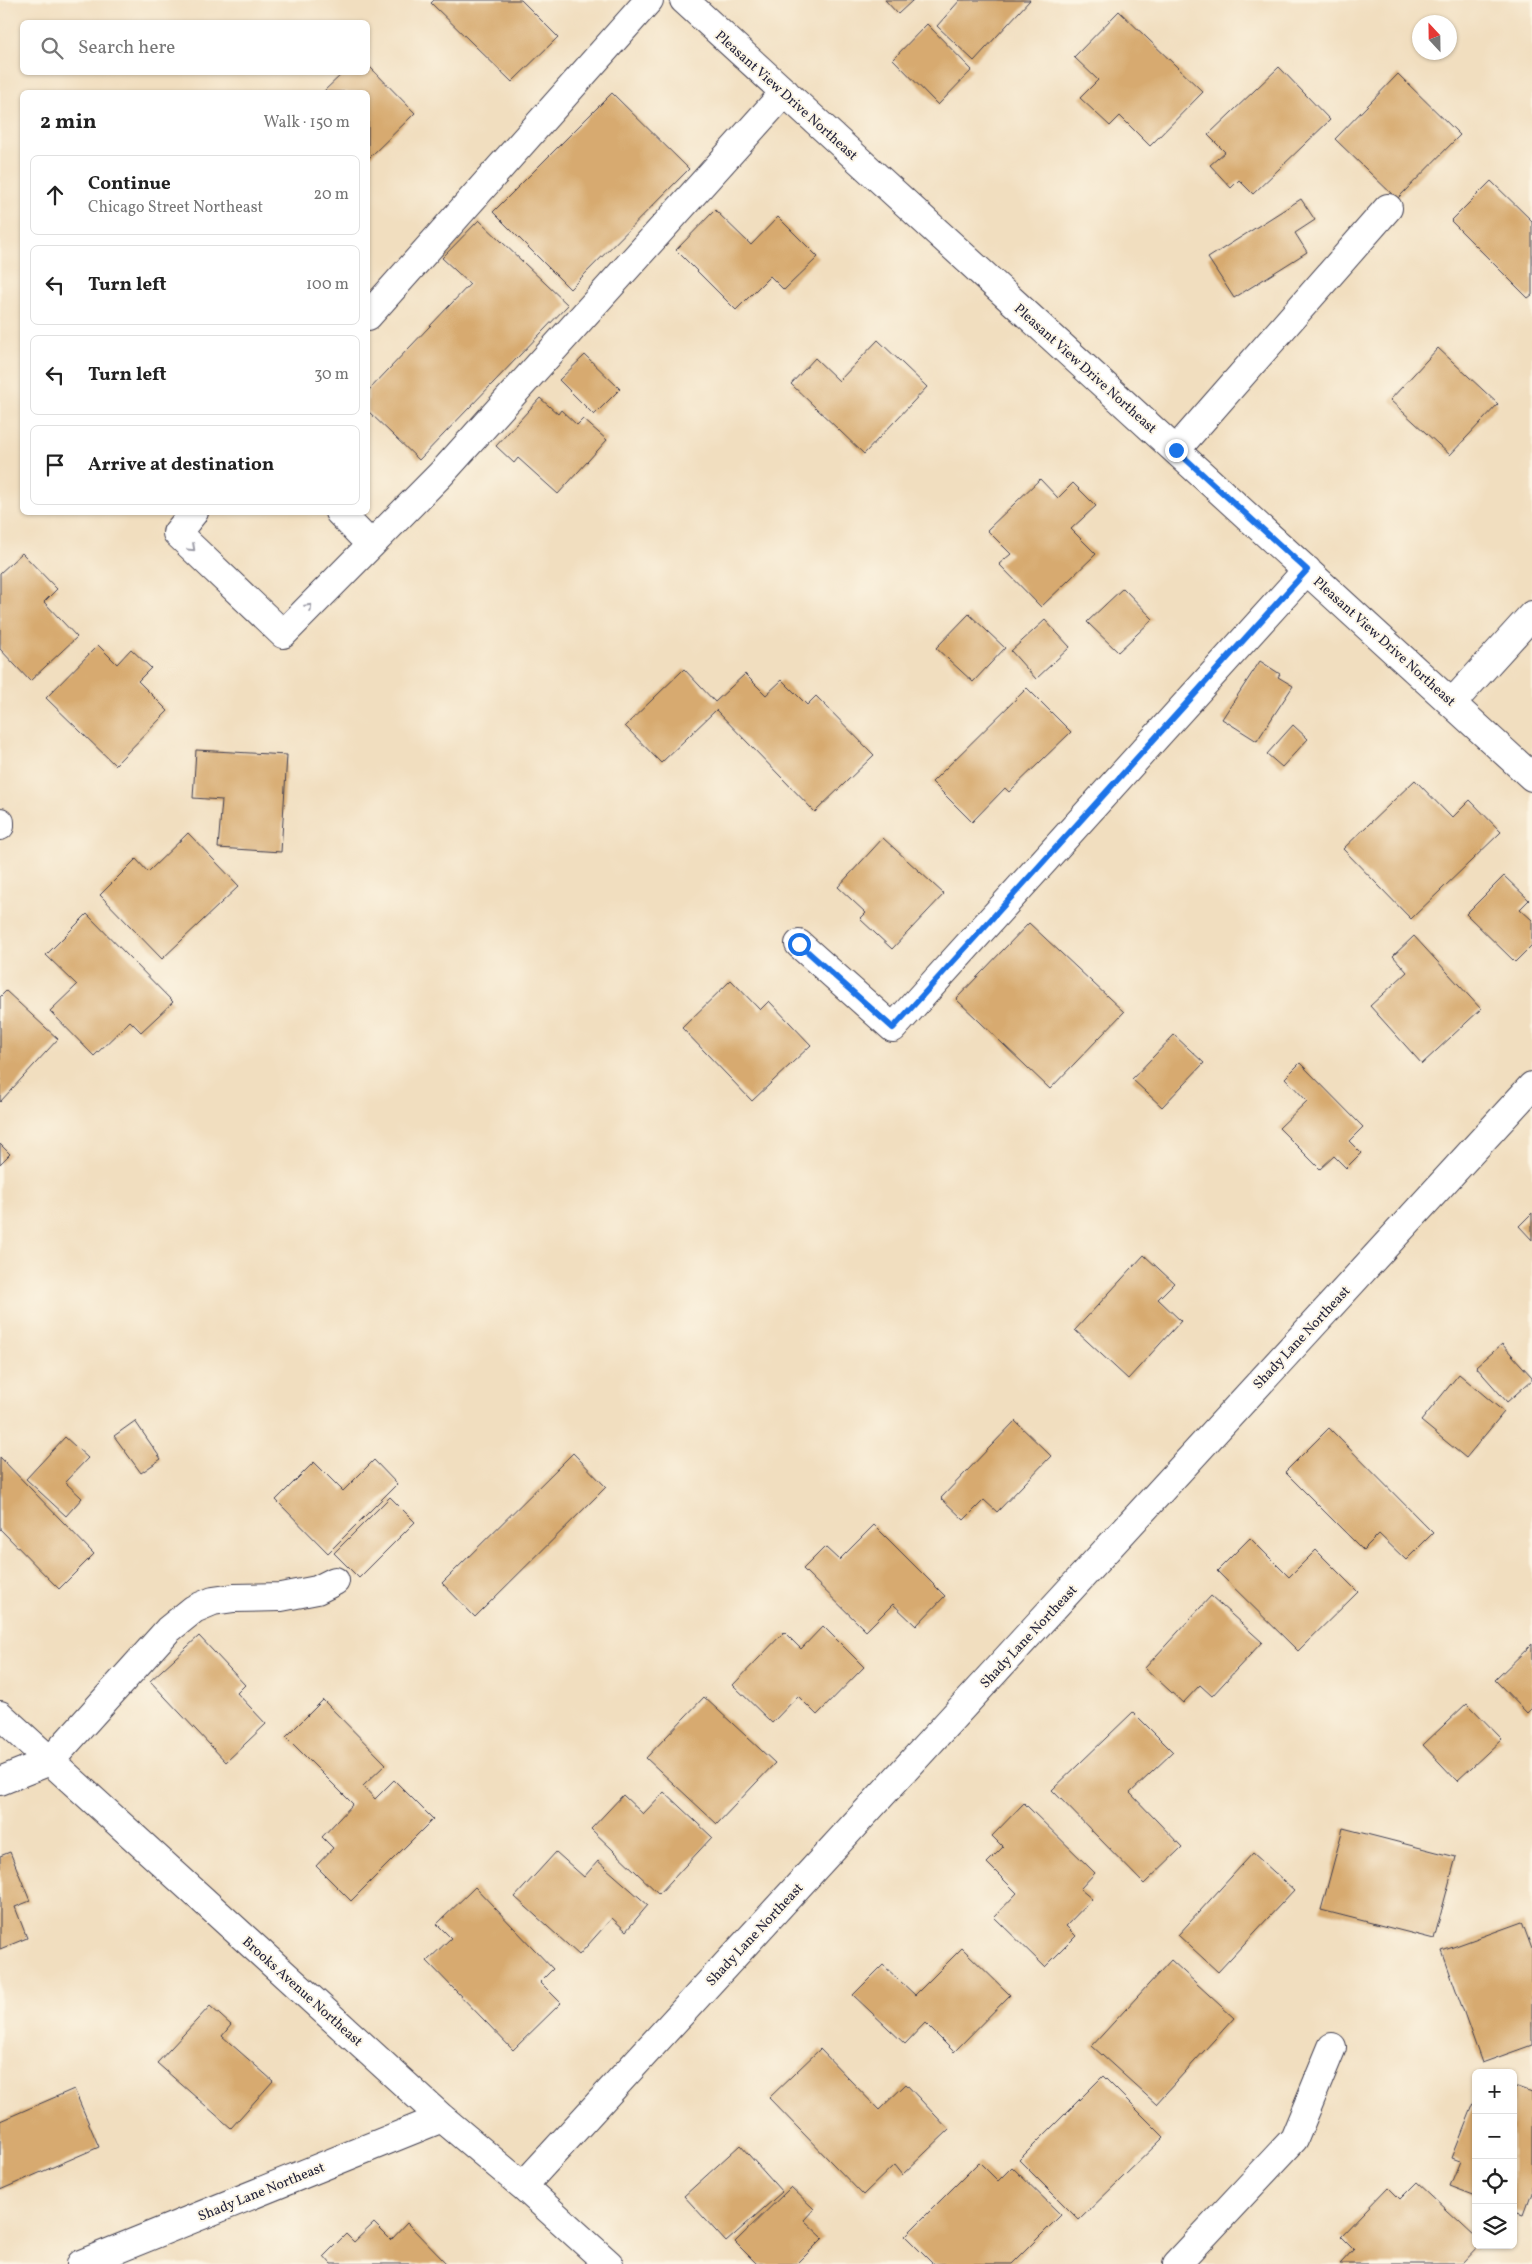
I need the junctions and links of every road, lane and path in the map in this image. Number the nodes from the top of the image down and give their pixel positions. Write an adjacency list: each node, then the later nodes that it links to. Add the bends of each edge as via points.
1 (648, 0): 5 (street)
2 (684, 0): 3 (street, Pleasant View Drive Northeast)
3 (785, 92): 6 (street, Pleasant View Drive Northeast); 9 (street, via 441,474)
4 (1388, 208): 6 (street)
5 (370, 314)
6 (1176, 450): 10 (street, Pleasant View Drive Northeast)
7 (191, 515): 9 (street, one-way to 9, via 176,533 283,634)
8 (341, 515): 9 (street)
9 (371, 544)
10 (1307, 570): 12 (street, Pleasant View Drive Northeast); 14 (street, via 893,1028)
11 (1532, 615): 12 (street)
12 (1452, 703): 13 (street, Pleasant View Drive Northeast)
13 (1532, 777)
14 (799, 944)
15 (1532, 1086): 22 (street, Shady Lane Northeast)
16 (335, 1581): 18 (street, via 317,1590 281,1597 213,1601 194,1609 168,1630)
17 (0, 1715): 18 (street, Brooks Avenue Northeast)
18 (50, 1761): 19 (street); 21 (street, Brooks Avenue Northeast)
19 (0, 1781)
20 (1332, 2047): 25 (street, via 1294,2139)
21 (442, 2118): 22 (street, Brooks Avenue Northeast); 23 (street, Shady Lane Northeast)
22 (523, 2186): 24 (street, Brooks Avenue Northeast)
23 (81, 2264)
24 (609, 2264)
25 (1177, 2264)

